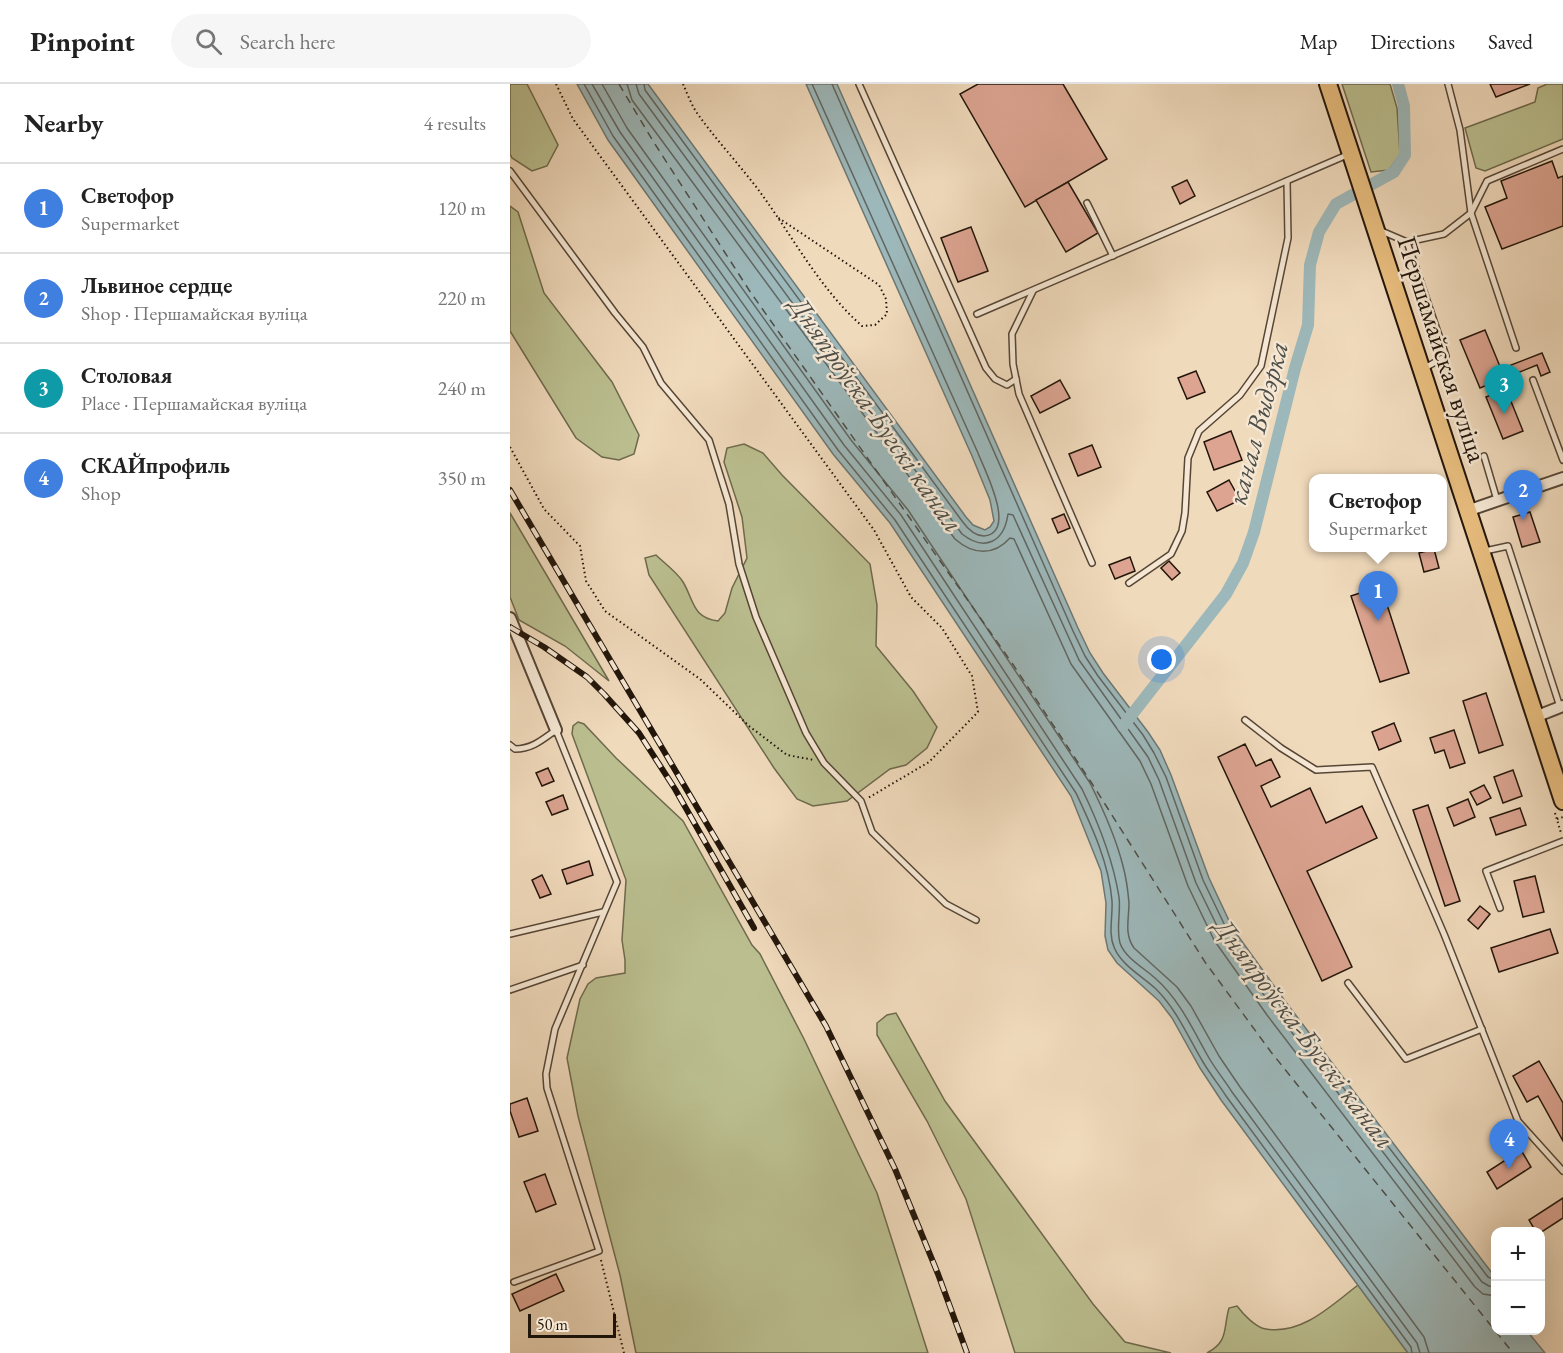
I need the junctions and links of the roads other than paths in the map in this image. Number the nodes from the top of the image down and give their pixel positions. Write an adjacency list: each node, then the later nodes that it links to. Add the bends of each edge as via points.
1 (858, 84): 17 (lane, via 986,368 995,380 1007,385)
2 (1328, 84): 5 (main road, Першамайская вуліца)
3 (1448, 84): 9 (lane, via 1460,130)
4 (1563, 149): 9 (lane, via 1488,181)
5 (1354, 160): 7 (lane); 10 (main road, Першамайская вуліца)
6 (510, 171): 37 (lane, via 643,347 661,383 709,440 756,617 806,734 824,763 861,801 872,832 946,904)
7 (1287, 181): 12 (lane); 26 (lane, via 1288,238 1261,366 1240,395 1199,431 1188,458 1185,513 1172,554)
8 (1087, 203): 12 (lane)
9 (1471, 213): 11 (lane, via 1444,234); 15 (lane)
10 (1377, 229): 11 (lane); 16 (main road, Першамайская вуліца)
11 (1407, 242): 16 (lane, via 1446,356)
12 (1113, 256): 13 (lane)
13 (1033, 291): 14 (lane); 17 (lane, via 1012,334)
14 (977, 314)
15 (1516, 348)
16 (1422, 369): 23 (main road, Першамайская вуліца)
17 (1016, 380): 25 (lane)
18 (1533, 380): 20 (lane)
19 (1484, 456): 22 (lane)
20 (1563, 460)
21 (1563, 478): 22 (street)
22 (1497, 500): 23 (street)
23 (1467, 511): 24 (main road, Першамайская вуліца)
24 (1481, 551): 28 (lane, via 1508,546); 29 (main road, Першамайская вуліца)
25 (1092, 563)
26 (1129, 583)
27 (510, 618): 31 (street)
28 (1562, 707): 29 (street)
29 (1535, 717): 33 (main road, Першамайская вуліца)
30 (1245, 720): 42 (lane, via 1317,770 1372,767)
31 (555, 730): 32 (lane, via 526,749 514,749); 36 (lane, via 617,882)
32 (510, 744)
33 (1563, 801)
34 (1563, 841): 35 (lane, via 1486,871)
35 (1500, 908)
36 (603, 912): 38 (lane); 39 (lane)
37 (976, 920)
38 (510, 934)
39 (583, 965): 41 (lane); 44 (lane, via 555,1029 546,1088 599,1251)
40 (1347, 983): 42 (lane, via 1406,1059)
41 (510, 990)
42 (1482, 1029): 43 (lane, via 1518,1121)
43 (1563, 1171)
44 (514, 1282)

